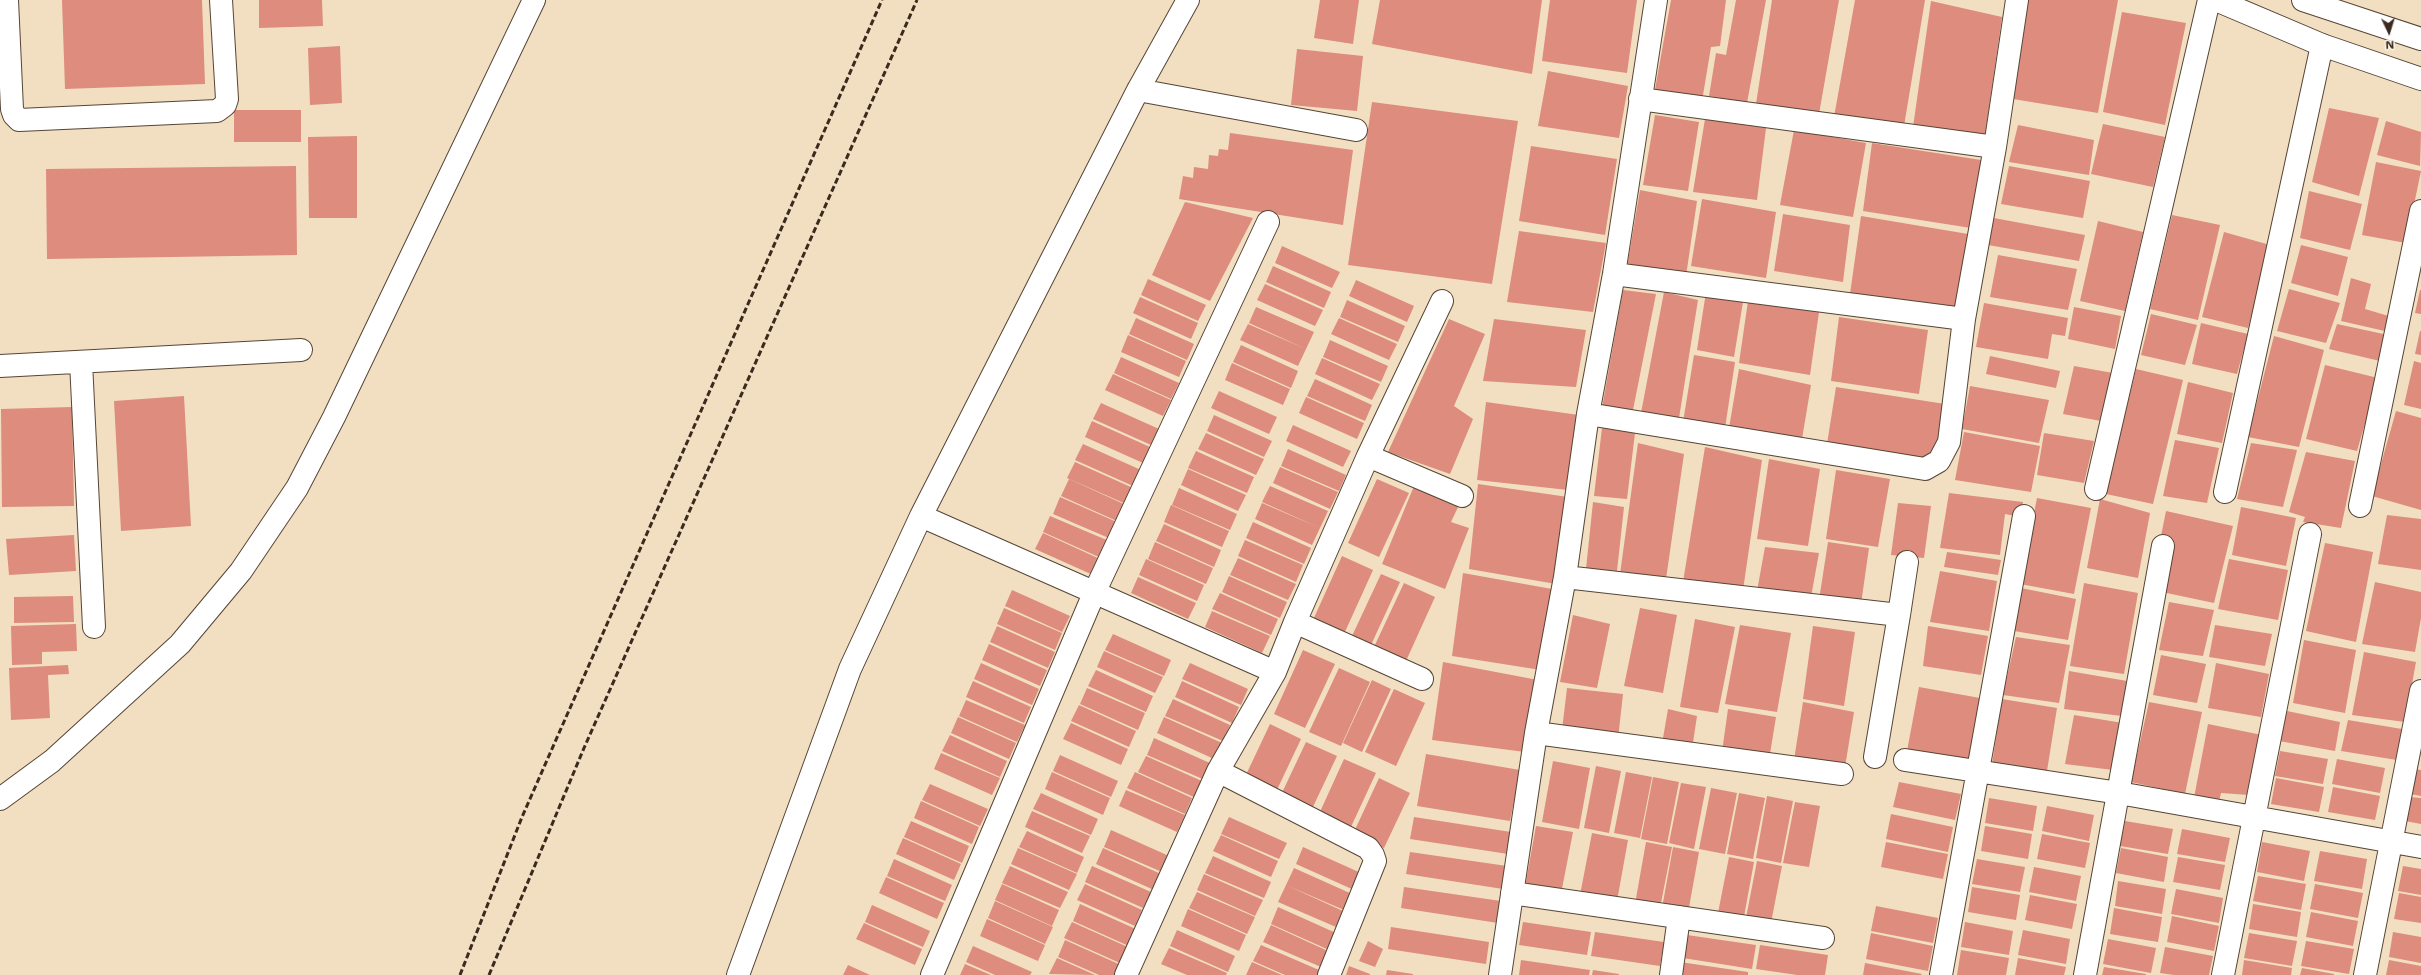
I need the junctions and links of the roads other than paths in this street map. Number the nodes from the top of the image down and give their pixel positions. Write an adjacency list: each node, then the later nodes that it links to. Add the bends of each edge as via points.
1 (7, 0): 2 (street, via 12,109 19,120 217,111 225,105 227,99)
2 (221, 0)
3 (534, 0): 51 (street, via 334,417 297,488 245,564 180,644 52,761)
4 (1188, 0): 13 (street)
5 (1656, 0): 14 (street)
6 (2209, 0): 27 (street)
7 (2216, 0): 11 (street)
8 (2303, 0): 10 (street)
9 (2013, 1): 16 (street)
10 (2421, 39)
11 (2322, 45): 12 (street); 28 (street)
12 (2421, 79)
13 (1138, 90): 15 (street); 31 (street)
14 (1640, 100): 16 (street); 19 (street)
15 (1356, 130)
16 (1995, 147): 21 (street)
17 (2421, 211): 30 (street)
18 (1268, 222): 37 (street)
19 (1614, 274): 21 (street); 25 (street)
20 (1442, 301): 26 (street)
21 (1964, 319): 25 (street, via 1949,442 1939,461 1925,469)
22 (301, 350): 23 (street)
23 (81, 362): 24 (street); 40 (street)
24 (0, 366)
25 (1588, 414): 36 (street)
26 (1368, 456): 29 (street); 39 (street)
27 (2096, 489)
28 (2225, 492)
29 (1462, 496)
30 (2360, 506)
31 (921, 516): 37 (street); 58 (street, via 850,670)
32 (2024, 516): 48 (street)
33 (2310, 534): 52 (street)
34 (2162, 546): 50 (street)
35 (1907, 562): 38 (street)
36 (1566, 577): 38 (street); 44 (street)
37 (1095, 591): 41 (street); 59 (street)
38 (1899, 615): 45 (street)
39 (1295, 622): 41 (street); 42 (street)
40 (94, 627)
41 (1275, 672): 47 (street)
42 (1422, 679)
43 (2421, 692): 53 (street)
44 (1536, 733): 49 (street); 55 (street)
45 (1875, 757)
46 (1906, 760): 48 (street)
47 (1218, 771): 60 (street); 61 (street, via 1368,848 1373,854 1375,861)
48 (1977, 771): 50 (street); 64 (street)
49 (1842, 774)
50 (2119, 793): 52 (street); 65 (street)
51 (0, 799)
52 (2255, 819): 53 (street); 66 (street)
53 (2392, 842): 54 (street); 67 (street)
54 (2421, 847)
55 (1512, 893): 56 (street); 62 (street)
56 (1679, 917): 57 (street); 63 (street)
57 (1823, 938)
58 (738, 975)
59 (932, 975)
60 (1126, 975)
61 (1329, 975)
62 (1500, 975)
63 (1671, 975)
64 (1942, 975)
65 (2085, 975)
66 (2223, 975)
67 (2365, 975)

